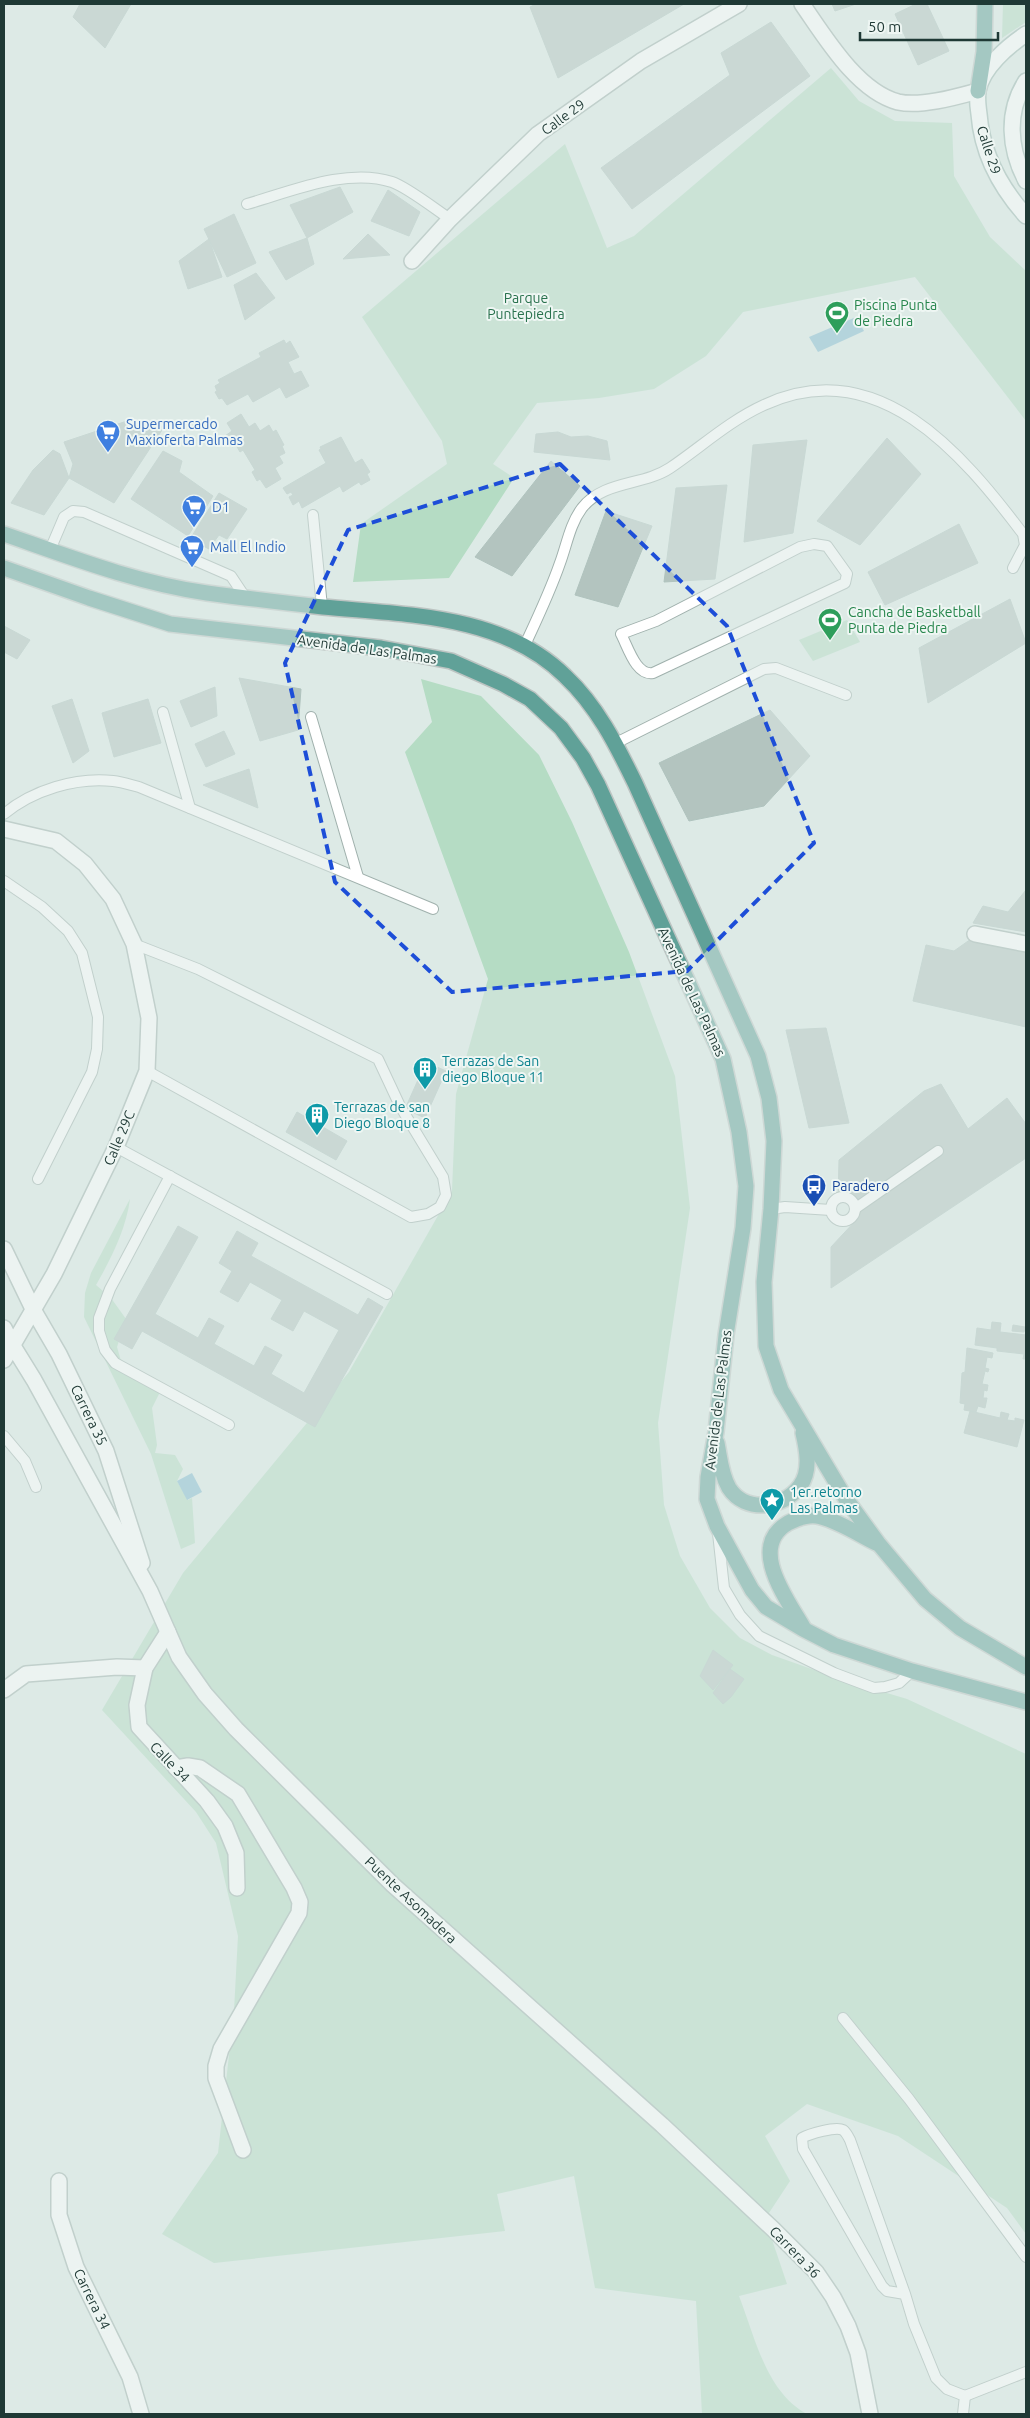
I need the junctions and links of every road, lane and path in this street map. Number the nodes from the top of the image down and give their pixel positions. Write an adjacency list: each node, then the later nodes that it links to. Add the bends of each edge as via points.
1 (739, 4): 10 (street, Calle 29, via 641,61 538,134)
2 (802, 4): 6 (street, via 834,51 858,76 888,98 899,102 918,102)
3 (985, 4): 6 (main road, via 984,52)
4 (1026, 34): 6 (street, via 996,61)
5 (1026, 81): 7 (street, Calle 29, via 1013,114 1011,133 1014,153)
6 (978, 91): 9 (street, Calle 29, via 982,137 992,167)
7 (1026, 181)
8 (246, 204): 10 (lane, via 340,178 367,177 393,182)
9 (1026, 216)
10 (450, 219): 11 (street, Calle 29)
11 (412, 261)
12 (313, 515): 19 (lane)
13 (4, 534): 14 (main road)
14 (50, 550): 18 (main road, via 163,584); 18 (lane, via 64,517 72,511 84,512 230,576)
15 (1013, 568): 20 (lane, via 1025,545 1023,534 967,464 916,421 876,398 850,390 812,391 765,404 727,425 663,472 641,482 607,489 592,498 574,520 560,564)
16 (12, 574): 50 (main road, Avenida de Las Palmas, via 170,624 381,648 451,661 530,700 562,728 598,785 723,1059 734,1109 746,1186)
17 (847, 574): 17 (lane, via 827,546 800,547 656,620 621,634 640,670 654,673 830,591 845,583)
18 (245, 597): 19 (main road)
19 (322, 606): 20 (main road, via 460,623 501,635)
20 (524, 647): 24 (main road, via 570,680 598,713)
21 (846, 695): 24 (lane, via 776,668 764,669)
22 (163, 712): 25 (lane)
23 (311, 717): 28 (lane)
24 (616, 743): 40 (main road, via 758,1056 769,1098 774,1141)
25 (190, 808): 26 (lane, via 140,787 113,781 82,781 46,789); 28 (lane)
26 (4, 814)
27 (4, 828): 32 (street, Calle 29C, via 56,840 85,864 113,899)
28 (358, 877): 30 (lane)
29 (4, 881): 38 (lane, via 42,907 68,931 82,953 98,1017 92,1072)
30 (433, 909)
31 (975, 934): 33 (street)
32 (134, 944): 34 (street, Calle 29C, via 149,1018); 34 (lane, via 198,969 378,1059 400,1106 443,1177 446,1195 440,1207 428,1214 411,1217)
33 (1026, 944)
34 (147, 1071): 35 (street, Calle 29C)
35 (116, 1147): 37 (lane); 44 (street, Calle 29C)
36 (938, 1151): 39 (lane)
37 (170, 1176): 43 (lane); 49 (lane, via 110,1290 98,1318 99,1331 105,1350 115,1363)
38 (38, 1179)
39 (856, 1208): 41 (lane, via 850,1199 839,1197); 41 (lane, via 855,1214 847,1221 836,1220)
40 (771, 1209): 41 (lane); 48 (main road, via 764,1282 766,1346 781,1390)
41 (831, 1210)
42 (4, 1249): 44 (street, Carrera 35)
43 (387, 1294)
44 (34, 1312): 46 (street, Calle 29C); 55 (street, Carrera 35, via 59,1354 106,1451)
45 (4, 1328): 46 (street, Carrera 35)
46 (13, 1346): 47 (street, Calle 29C); 55 (street, Carrera 35)
47 (4, 1360)
48 (800, 1422): 50 (main road, via 807,1448 807,1468 801,1485 776,1503 757,1506 736,1497 729,1488 723,1475); 54 (main road, via 846,1499)
49 (230, 1425)
50 (716, 1432): 53 (main road, Avenida de Las Palmas, via 707,1500)
51 (4, 1436): 52 (lane, via 25,1461)
52 (36, 1487)
53 (717, 1526): 56 (main road, Avenida de Las Palmas, via 752,1590 766,1607); 61 (lane, via 724,1588 740,1615 759,1636 834,1674 874,1688 898,1683)
54 (878, 1543): 56 (main road, via 820,1516 802,1517 778,1531 770,1550 775,1579); 59 (main road, via 925,1599 960,1628)
55 (150, 1591): 57 (street, Carrera 35)
56 (803, 1629): 61 (main road, Avenida de Las Palmas, via 834,1644)
57 (168, 1632): 58 (street, Carrera 35); 60 (street, Calle 34)
58 (179, 1657): 67 (street, Puente Asomadera, via 205,1694 236,1728 393,1885)
59 (1026, 1667)
60 (144, 1668): 62 (street, via 26,1674); 64 (street, Calle 34, via 137,1705 139,1727)
61 (912, 1671): 63 (main road, Avenida de Las Palmas)
62 (4, 1690)
63 (1026, 1702)
64 (176, 1768): 65 (street, Calle 34, via 225,1826 236,1852); 68 (street, via 200,1768 238,1794 300,1902 299,1913 221,2049 216,2066 216,2078)
65 (237, 1888)
66 (843, 2018): 70 (lane, via 909,2099)
67 (662, 2125): 75 (street, Carrera 36, via 816,2272 833,2297 858,2352)
68 (243, 2150)
69 (59, 2181): 74 (street, Carrera 34, via 59,2215 76,2267 130,2377)
70 (1026, 2257)
71 (905, 2294): 71 (lane, via 844,2130 839,2128 802,2138 804,2149 882,2286 887,2291); 73 (lane, via 936,2378 947,2389)
72 (1026, 2372): 73 (lane)
73 (965, 2396): 76 (lane)
74 (141, 2414)
75 (870, 2414)
76 (963, 2414)

